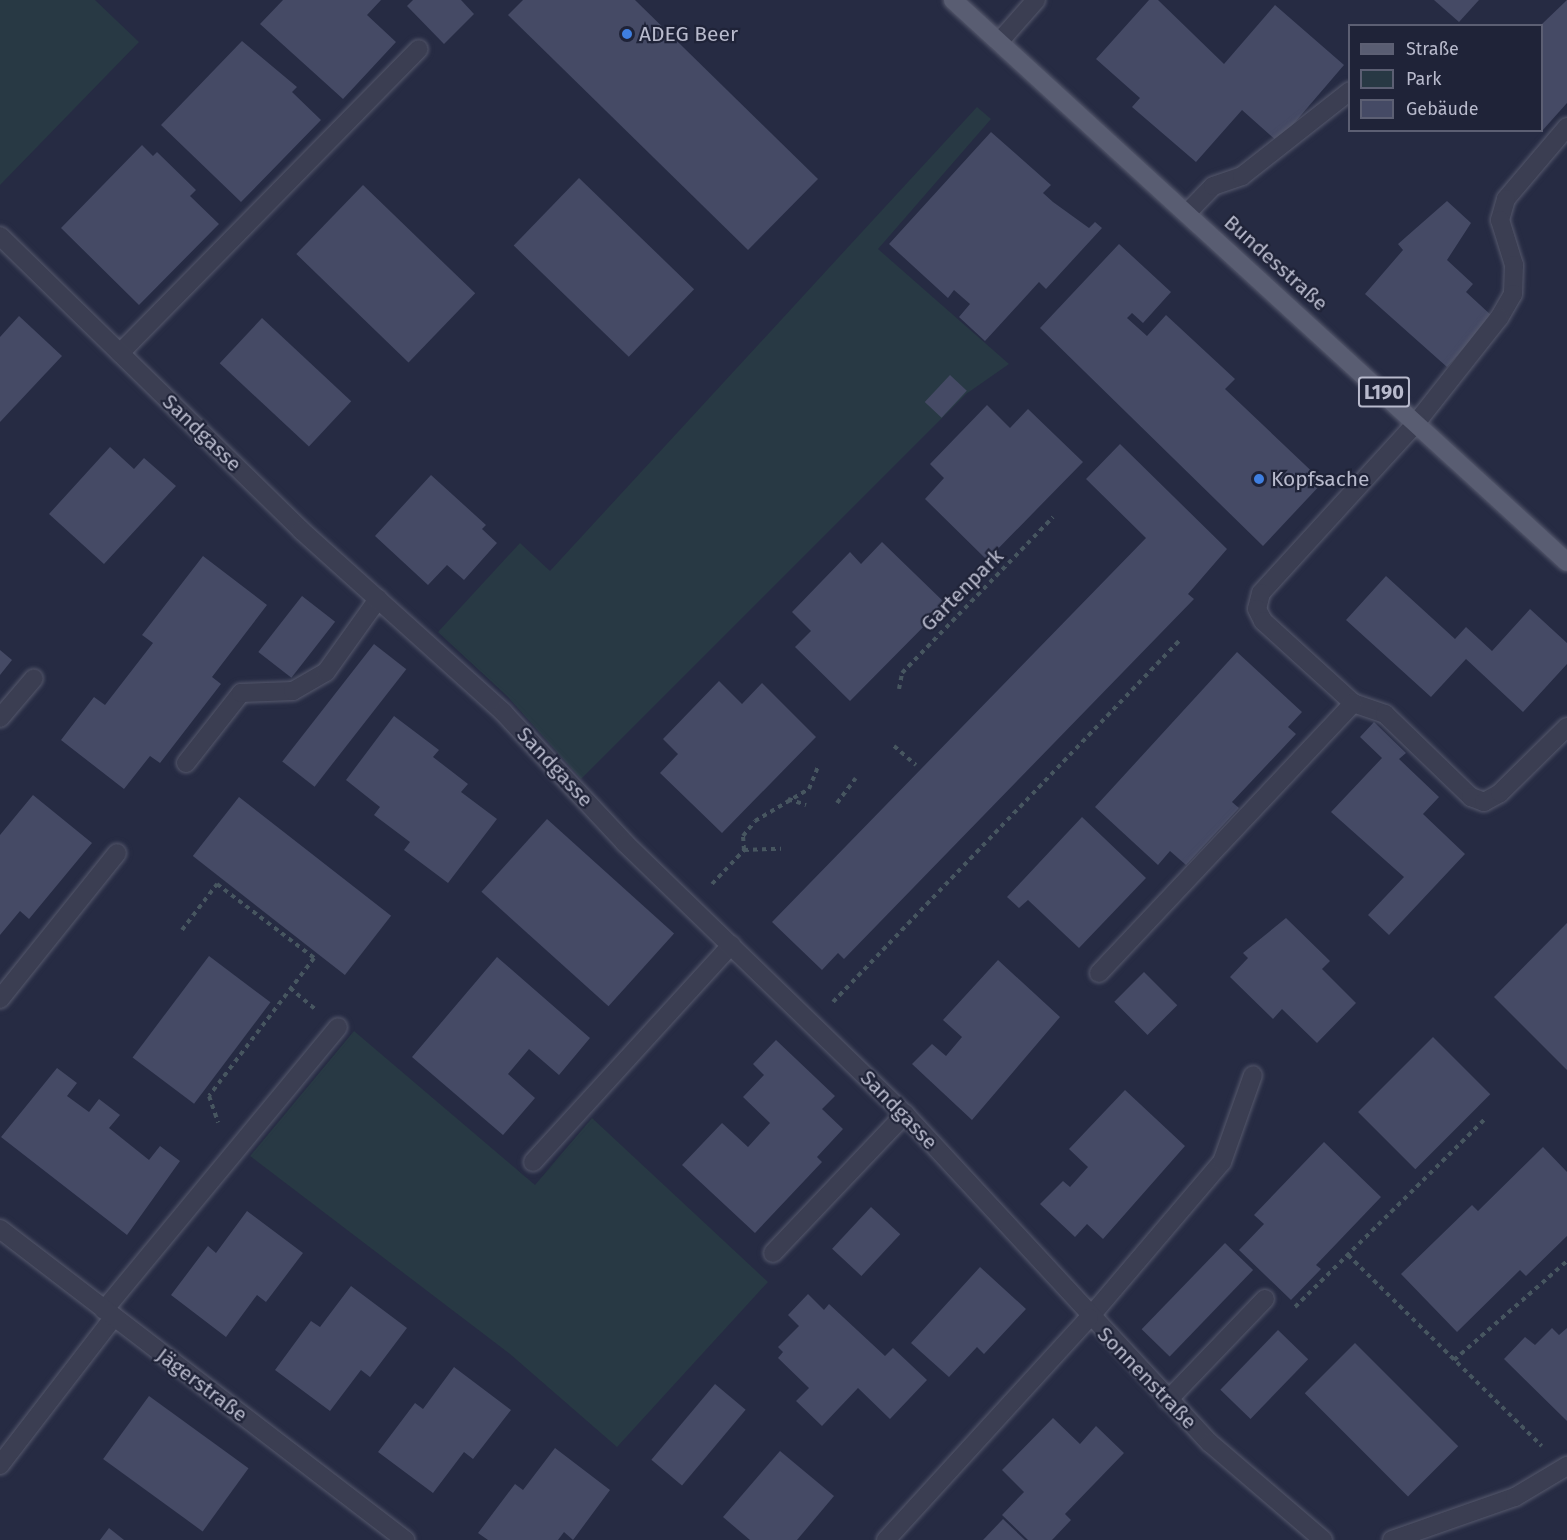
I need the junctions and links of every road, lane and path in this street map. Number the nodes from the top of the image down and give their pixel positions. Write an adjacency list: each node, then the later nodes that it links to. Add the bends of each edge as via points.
1 (953, 0): 3 (main road, Bundesstraße / L190)
2 (1036, 0): 3 (street)
3 (999, 42): 7 (main road, Bundesstraße / L190)
4 (419, 49): 9 (street)
5 (1348, 93): 7 (street, via 1242,176 1213,186)
6 (1567, 128): 10 (street, via 1506,199 1500,220 1514,265 1513,294)
7 (1187, 213): 10 (main road, Bundesstraße / L190)
8 (0, 236): 9 (street, Sandgasse)
9 (120, 353): 13 (street, Sandgasse)
10 (1417, 422): 12 (main road, Bundesstraße / L190); 17 (street, via 1274,578 1257,609 1263,621)
11 (1053, 517): 16 (path, Gartenpark, via 902,673)
12 (1567, 562)
13 (378, 599): 21 (street, via 326,672 293,691 240,693); 31 (street, Sandgasse, via 503,712)
14 (1179, 641): 36 (path)
15 (34, 678): 18 (street)
16 (899, 689)
17 (1353, 702): 19 (street, via 1385,714 1471,797 1484,802); 34 (street)
18 (0, 718)
19 (1567, 727)
20 (894, 746): 22 (path)
21 (186, 763)
22 (916, 765)
23 (818, 767): 25 (path, via 809,789)
24 (856, 778): 26 (path)
25 (788, 799): 27 (path); 29 (path, via 755,821 743,836)
26 (837, 804)
27 (806, 805)
28 (781, 849): 29 (path)
29 (744, 850): 31 (path)
30 (117, 853): 35 (street)
31 (690, 906): 33 (street, Sandgasse)
32 (182, 930): 41 (path, via 217,884 315,958 209,1096)
33 (731, 945): 36 (street, Sandgasse); 42 (street)
34 (1099, 973)
35 (0, 999)
36 (813, 1024): 39 (street, Sandgasse)
37 (338, 1027): 48 (street)
38 (1253, 1075): 49 (street, via 1222,1162)
39 (905, 1114): 44 (street); 49 (street, Sandgasse)
40 (1486, 1118): 45 (path)
41 (218, 1128)
42 (533, 1162)
43 (0, 1229): 48 (street, Jägerstraße)
44 (773, 1254)
45 (1348, 1255): 47 (path, via 1286,1317); 50 (path)
46 (1567, 1261): 50 (path)
47 (1264, 1299): 51 (street)
48 (109, 1313): 53 (street); 55 (street, Jägerstraße)
49 (1089, 1318): 51 (street, Sonnenstraße); 56 (street, Sonnenstraße)
50 (1454, 1360): 52 (path)
51 (1168, 1400): 57 (street, Sonnenstraße)
52 (1550, 1454)
53 (0, 1465)
54 (1567, 1466): 58 (street, via 1515,1497)
55 (405, 1540)
56 (886, 1540)
57 (1323, 1540)
58 (1392, 1540)

